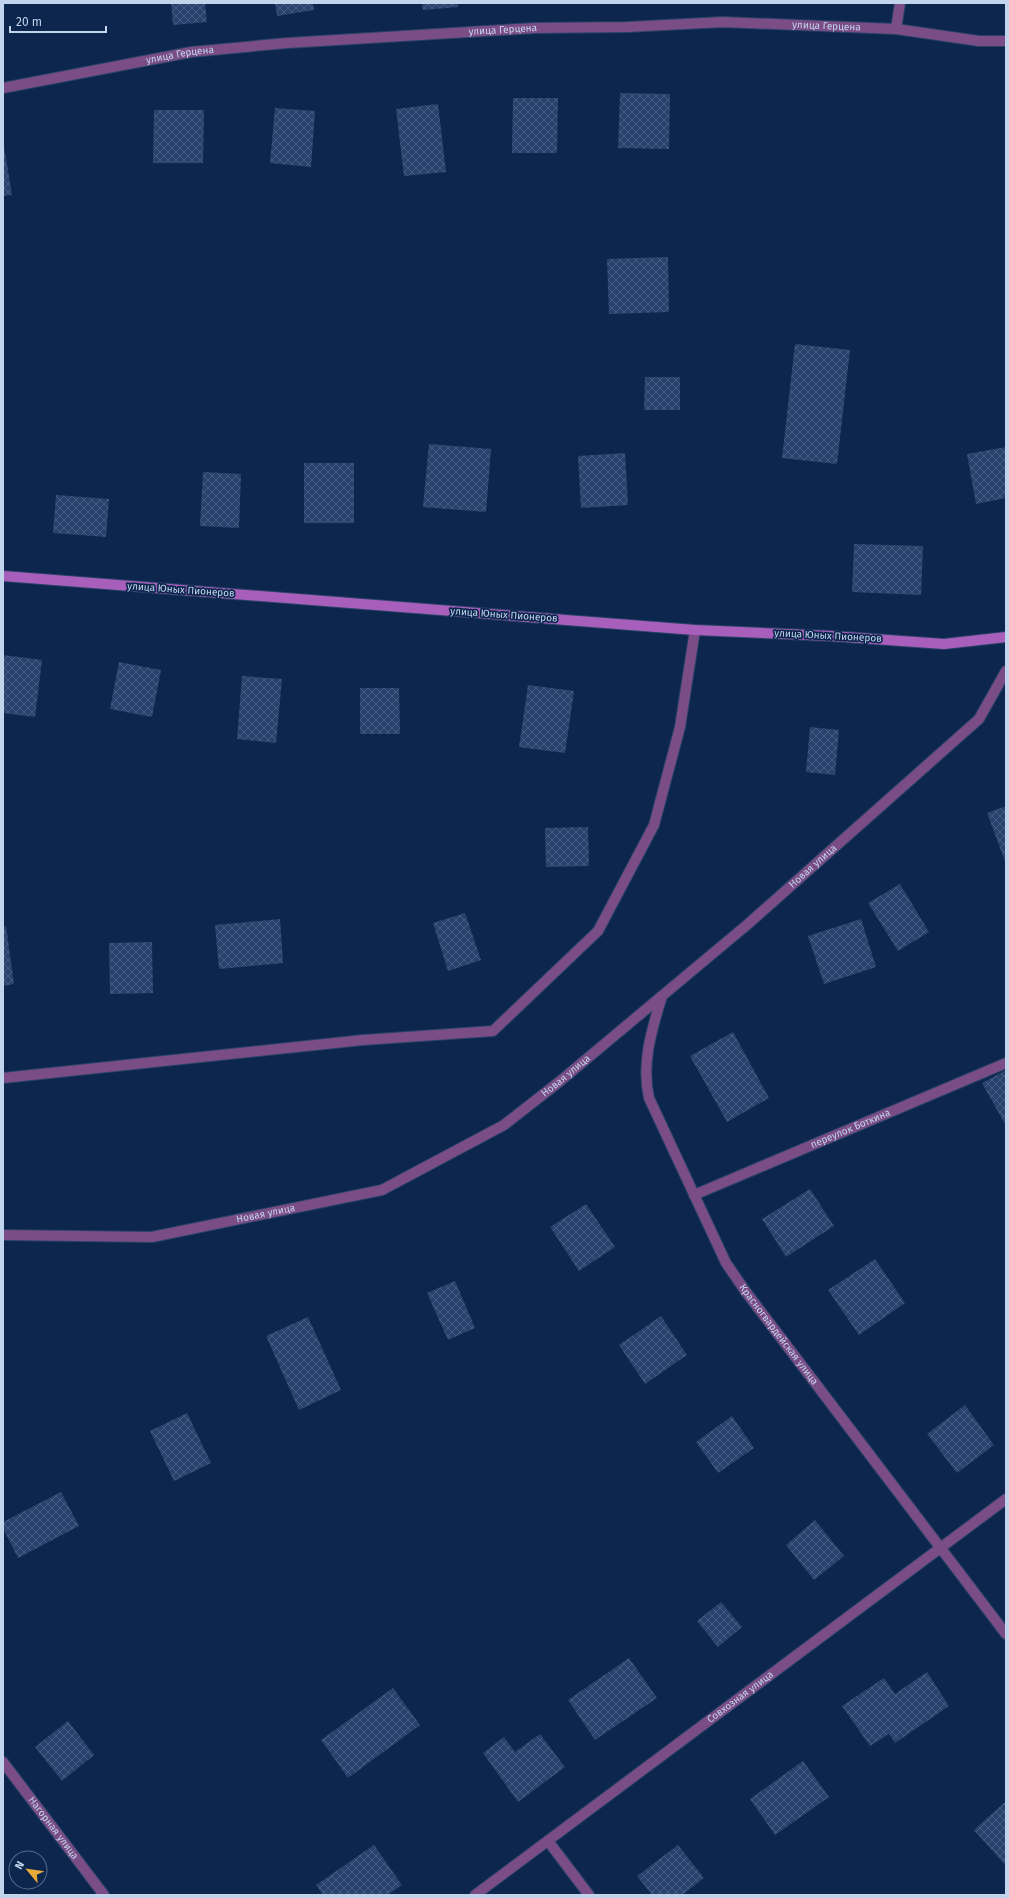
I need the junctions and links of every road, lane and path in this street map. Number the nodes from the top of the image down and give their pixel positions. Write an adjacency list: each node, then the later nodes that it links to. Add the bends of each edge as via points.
1 (900, 3): 2 (street)
2 (896, 29): 3 (street, улица Герцена, via 979,41); 4 (street, улица Герцена, via 722,22 536,28 287,43 169,55)
3 (1006, 41)
4 (3, 88)
5 (3, 576): 6 (main road, улица Юных Пионеров)
6 (695, 630): 7 (main road, улица Юных Пионеров, via 944,644); 11 (street, via 680,727 654,825 598,931 493,1031 363,1040)
7 (1006, 636)
8 (1006, 671): 9 (street, Новая улица, via 979,719 748,924)
9 (662, 995): 12 (street, Красногвардейская улица, via 653,1027 645,1081 649,1098); 13 (street, Новая улица, via 504,1125 382,1190 152,1237)
10 (1006, 1063): 12 (street, переулок Боткина)
11 (3, 1078)
12 (694, 1195): 15 (street, Красногвардейская улица, via 726,1263 746,1292)
13 (3, 1235)
14 (1006, 1500): 15 (street, Совхозная улица)
15 (941, 1548): 16 (street, Красногвардейская улица); 18 (street, Совхозная улица)
16 (1006, 1634)
17 (3, 1762): 19 (street, Нагорная улица)
18 (548, 1841): 20 (street, Совхозная улица); 21 (street)
19 (104, 1895)
20 (475, 1895)
21 (589, 1895)

